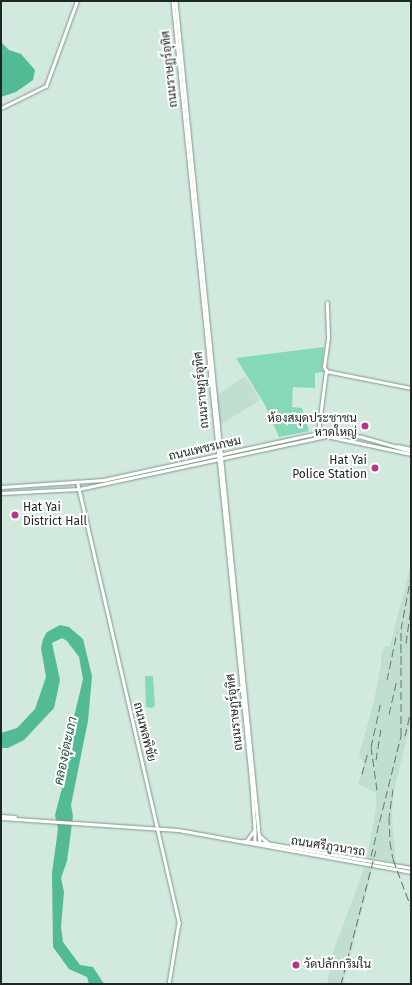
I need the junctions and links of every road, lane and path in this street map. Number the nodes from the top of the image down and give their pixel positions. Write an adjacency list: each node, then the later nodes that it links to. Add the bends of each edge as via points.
1 (77, 1): 4 (street, via 46,86)
2 (173, 1): 5 (street, ถนนราษฏร์อุทิศ)
3 (176, 1): 6 (street, ถนนราษฏร์อุทิศ)
4 (1, 108)
5 (193, 196): 6 (street); 8 (street, ถนนราษฏร์อุทิศ)
6 (196, 196): 8 (street, ถนนราษฏร์อุทิศ)
7 (327, 303): 9 (street, via 328,337 324,367)
8 (208, 336): 10 (street, ถนนราษฏร์อุทิศ); 10 (street, ถนนราษฏร์อุทิศ)
9 (326, 371): 11 (street); 12 (street)
10 (211, 374): 16 (street, ถนนราษฏร์อุทิศ)
11 (411, 388)
12 (318, 432): 13 (main road, ถนนเพชรเกษม); 16 (main road, ถนนเพชรเกษม)
13 (340, 432): 14 (main road); 15 (main road, ถนนเพชรเกษม)
14 (339, 437): 15 (main road, ถนนเพชรเกษม, via 378,447); 16 (main road, ถนนเพชรเกษม, via 317,437)
15 (411, 451)
16 (219, 457): 17 (main road, ถนนเพชรเกษม); 19 (main road, ถนนเพชรเกษม); 23 (street, ถนนราษฏร์อุทิศ)
17 (78, 484): 18 (main road, ถนนเพชรเกษม); 19 (street, ถนนพลพิชัย)
18 (1, 487)
19 (79, 490): 20 (main road, ถนนเพชรเกษม); 22 (street, ถนนพลพิชัย)
20 (1, 493)
21 (1, 817): 22 (main road, ถนนศรีภูวนารถ, via 86,825)
22 (156, 827): 24 (main road, ถนนศรีภูวนารถ); 30 (street, ถนนพลพิชัย, via 178,923)
23 (256, 828): 24 (street, via 253,836); 25 (street); 26 (street, via 262,840); 27 (street)
24 (245, 841): 25 (main road, ถนนศรีภูวนารถ)
25 (255, 843): 27 (main road, ถนนศรีภูวนารถ)
26 (268, 843): 27 (main road, ถนนศรีภูวนารถ); 28 (main road, ถนนศรีภูวนารถ)
27 (260, 844): 29 (main road, ถนนศรีภูวนารถ)
28 (411, 868)
29 (411, 872)
30 (169, 984)

